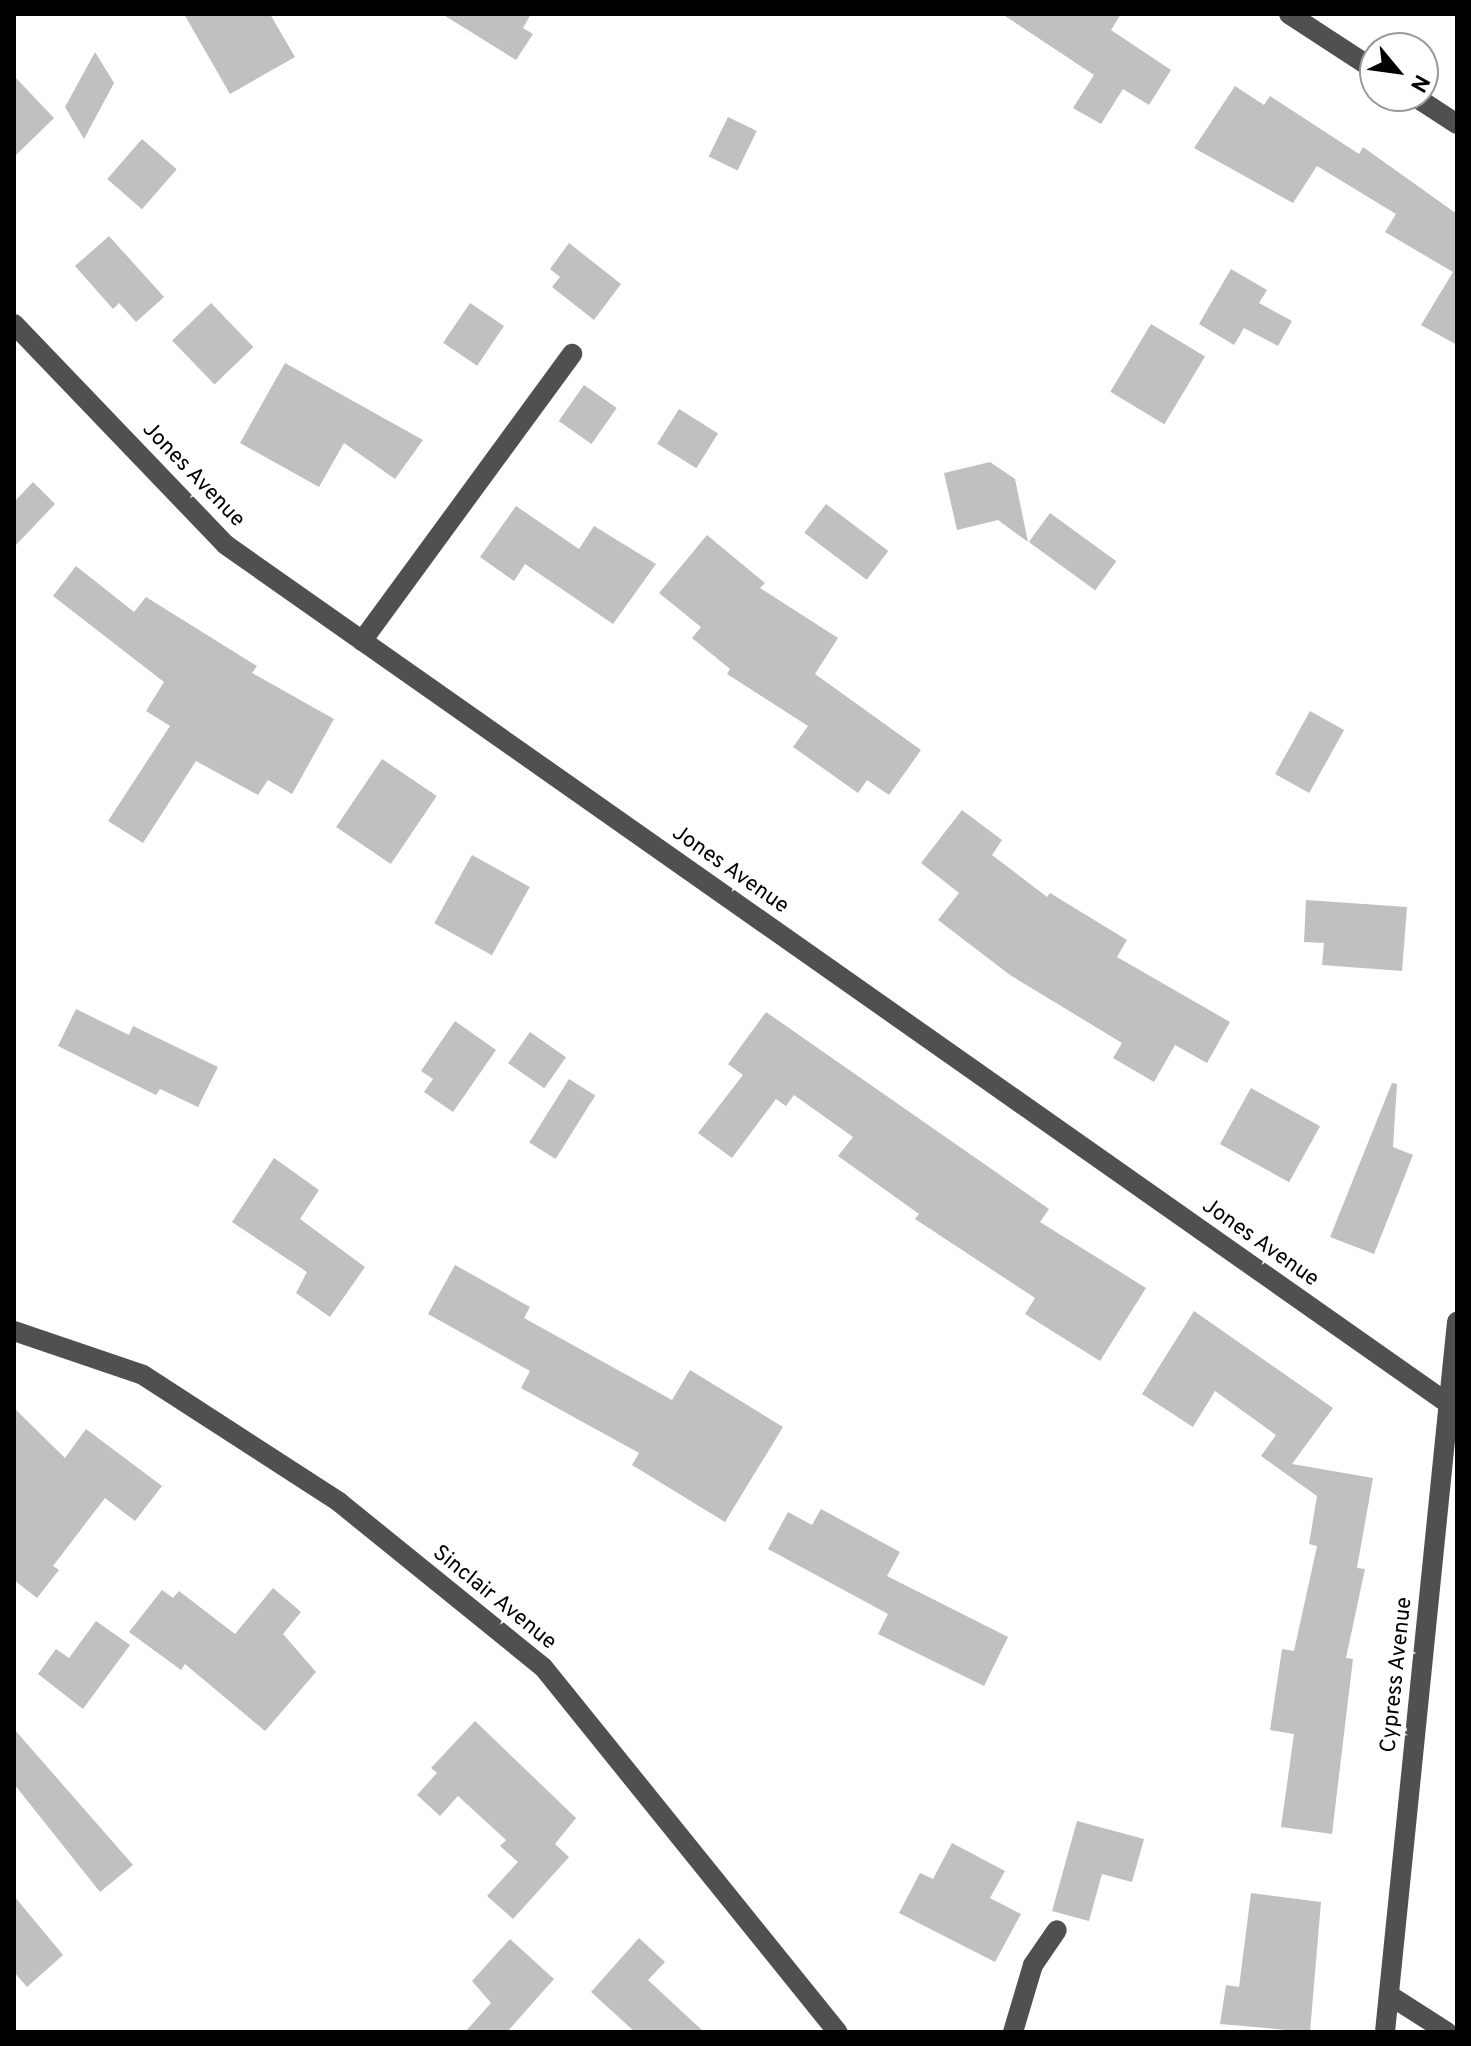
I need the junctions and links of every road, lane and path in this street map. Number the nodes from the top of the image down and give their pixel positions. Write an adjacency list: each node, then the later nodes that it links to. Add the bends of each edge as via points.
1 (1289, 14): 2 (street)
2 (1359, 60)
3 (1439, 112): 4 (street)
4 (1457, 124)
5 (14, 324): 7 (street, Jones Avenue, via 226,545)
6 (572, 354): 7 (street)
7 (362, 641): 10 (street, Jones Avenue)
8 (1457, 1322): 10 (street, Cypress Avenue)
9 (14, 1331): 13 (street, Sinclair Avenue, via 143,1375 339,1502 543,1667)
10 (1452, 1407): 12 (street, Cypress Avenue)
11 (1057, 1930): 14 (street, via 1033,1965)
12 (1389, 1995): 15 (street, Cypress Avenue); 16 (street)
13 (838, 2032)
14 (1013, 2032)
15 (1385, 2032)
16 (1447, 2032)

